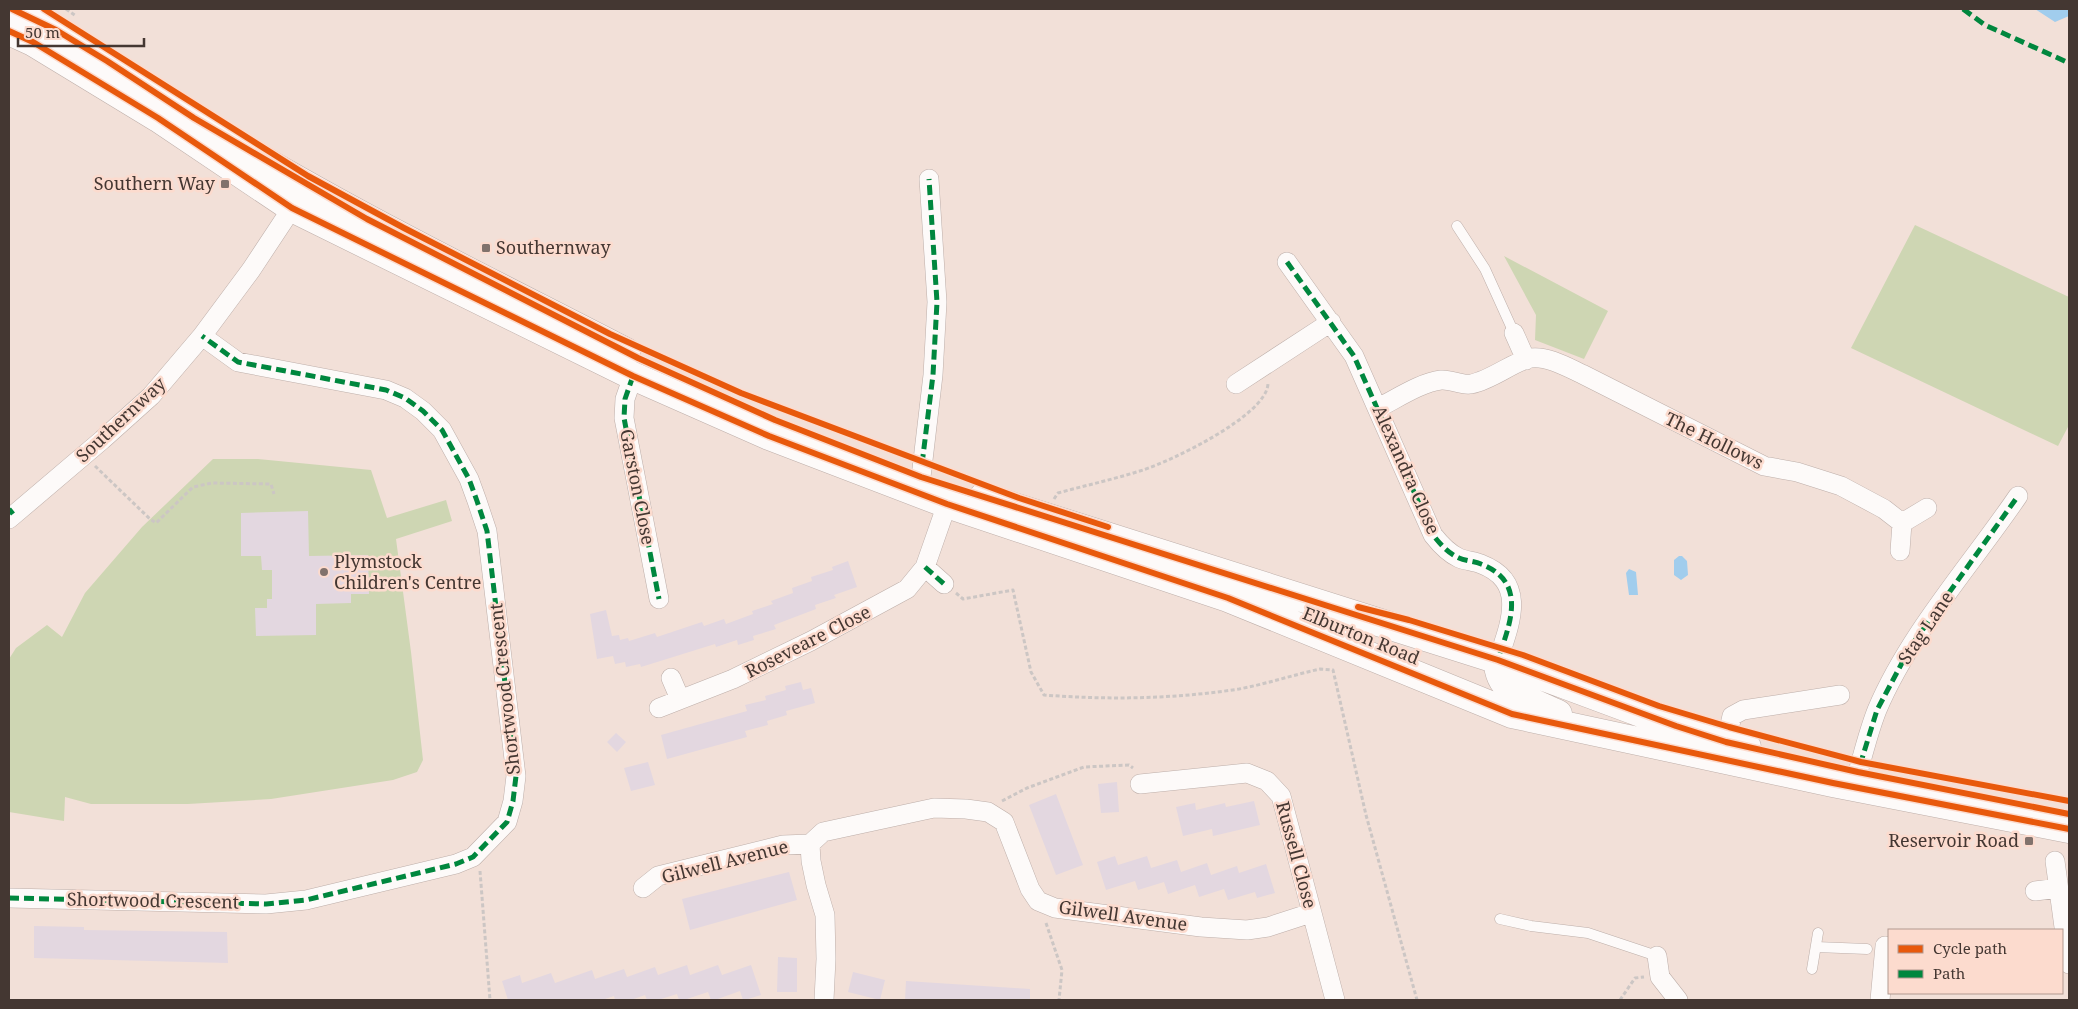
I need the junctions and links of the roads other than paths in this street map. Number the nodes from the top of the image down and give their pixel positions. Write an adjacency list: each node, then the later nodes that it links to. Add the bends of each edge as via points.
1 (12, 9): 3 (main road, Elburton Road, via 107,60)
2 (9, 31): 5 (main road, Elburton Road, via 33,42 150,113)
3 (267, 162): 5 (street, via 291,189); 15 (main road, Elburton Road, via 367,219 638,358 775,420)
4 (930, 179): 15 (street, via 937,302 933,375)
5 (292, 208): 10 (street, Southernway); 12 (main road, Elburton Road)
6 (1457, 226): 9 (lane, via 1485,269)
7 (1287, 262): 8 (street, Alexandra Close)
8 (1331, 322): 13 (street); 14 (street, Alexandra Close, via 1354,356)
9 (1514, 332): 11 (street)
10 (202, 336): 19 (street, Southernway, via 151,396); 43 (street, Shortwood Crescent, via 238,362 386,390 405,398 442,430 469,479 487,531 516,776 507,822 473,857 456,864 306,900 266,904)
11 (1526, 360): 14 (street, The Hollows, via 1484,381 1468,385 1442,380 1426,385); 20 (street, The Hollows, via 1545,359 1562,364 1764,466 1841,486)
12 (633, 376): 17 (main road, Elburton Road, via 769,436); 24 (street, Garston Close, via 625,399 624,418)
13 (1236, 384)
14 (1378, 408): 26 (street, Alexandra Close, via 1433,535 1443,548 1458,558 1498,572 1511,593 1510,623)
15 (921, 477): 25 (main road, Elburton Road)
16 (2018, 496): 34 (street, Stag Lane, via 1911,646 1878,710)
17 (947, 504): 22 (street, Roseveare Close); 28 (main road, Elburton Road, via 1228,598)
18 (1927, 508): 20 (street)
19 (10, 514)
20 (1902, 523): 21 (street)
21 (1900, 550)
22 (925, 567): 23 (street); 30 (street, Roseveare Close, via 907,589 880,604 733,679)
23 (944, 584)
24 (659, 599)
25 (1404, 630): 26 (main road, Elburton Road); 28 (main road, via 1466,656 1472,671)
26 (1498, 660): 32 (main road, via 1498,670 1507,688); 33 (main road, Elburton Road)
27 (670, 678): 30 (street)
28 (1462, 694): 32 (main road, Elburton Road, via 1512,714)
29 (1840, 695): 33 (street, via 1744,710 1732,716)
30 (680, 699): 31 (street, Roseveare Close)
31 (659, 708)
32 (1595, 732): 37 (main road, Elburton Road)
33 (1726, 742): 34 (main road, Elburton Road)
34 (1858, 772): 36 (main road, Elburton Road)
35 (1140, 784): 44 (street, Russell Close, via 1247,773 1267,781 1281,796)
36 (2069, 814)
37 (2069, 829)
38 (810, 844): 40 (street, Gilwell Avenue, via 783,845 658,876); 44 (street, Gilwell Avenue, via 824,832 934,808 988,812 1004,822 1030,889 1038,901 1055,908 1247,930); 52 (street, via 816,885 825,915)
39 (2055, 861): 41 (street)
40 (643, 888)
41 (2059, 888): 42 (street); 50 (street)
42 (2035, 891)
43 (9, 898)
44 (1311, 913): 53 (street, Russell Close)
45 (1500, 919): 49 (lane, via 1588,933)
46 (1818, 933): 48 (lane)
47 (1880, 947): 48 (lane); 55 (street)
48 (1816, 948): 51 (lane)
49 (1657, 956): 54 (street, via 1660,977)
50 (2069, 964)
51 (1812, 969)
52 (824, 1000)
53 (1335, 1000)
54 (1678, 1000)
55 (1880, 1000)

